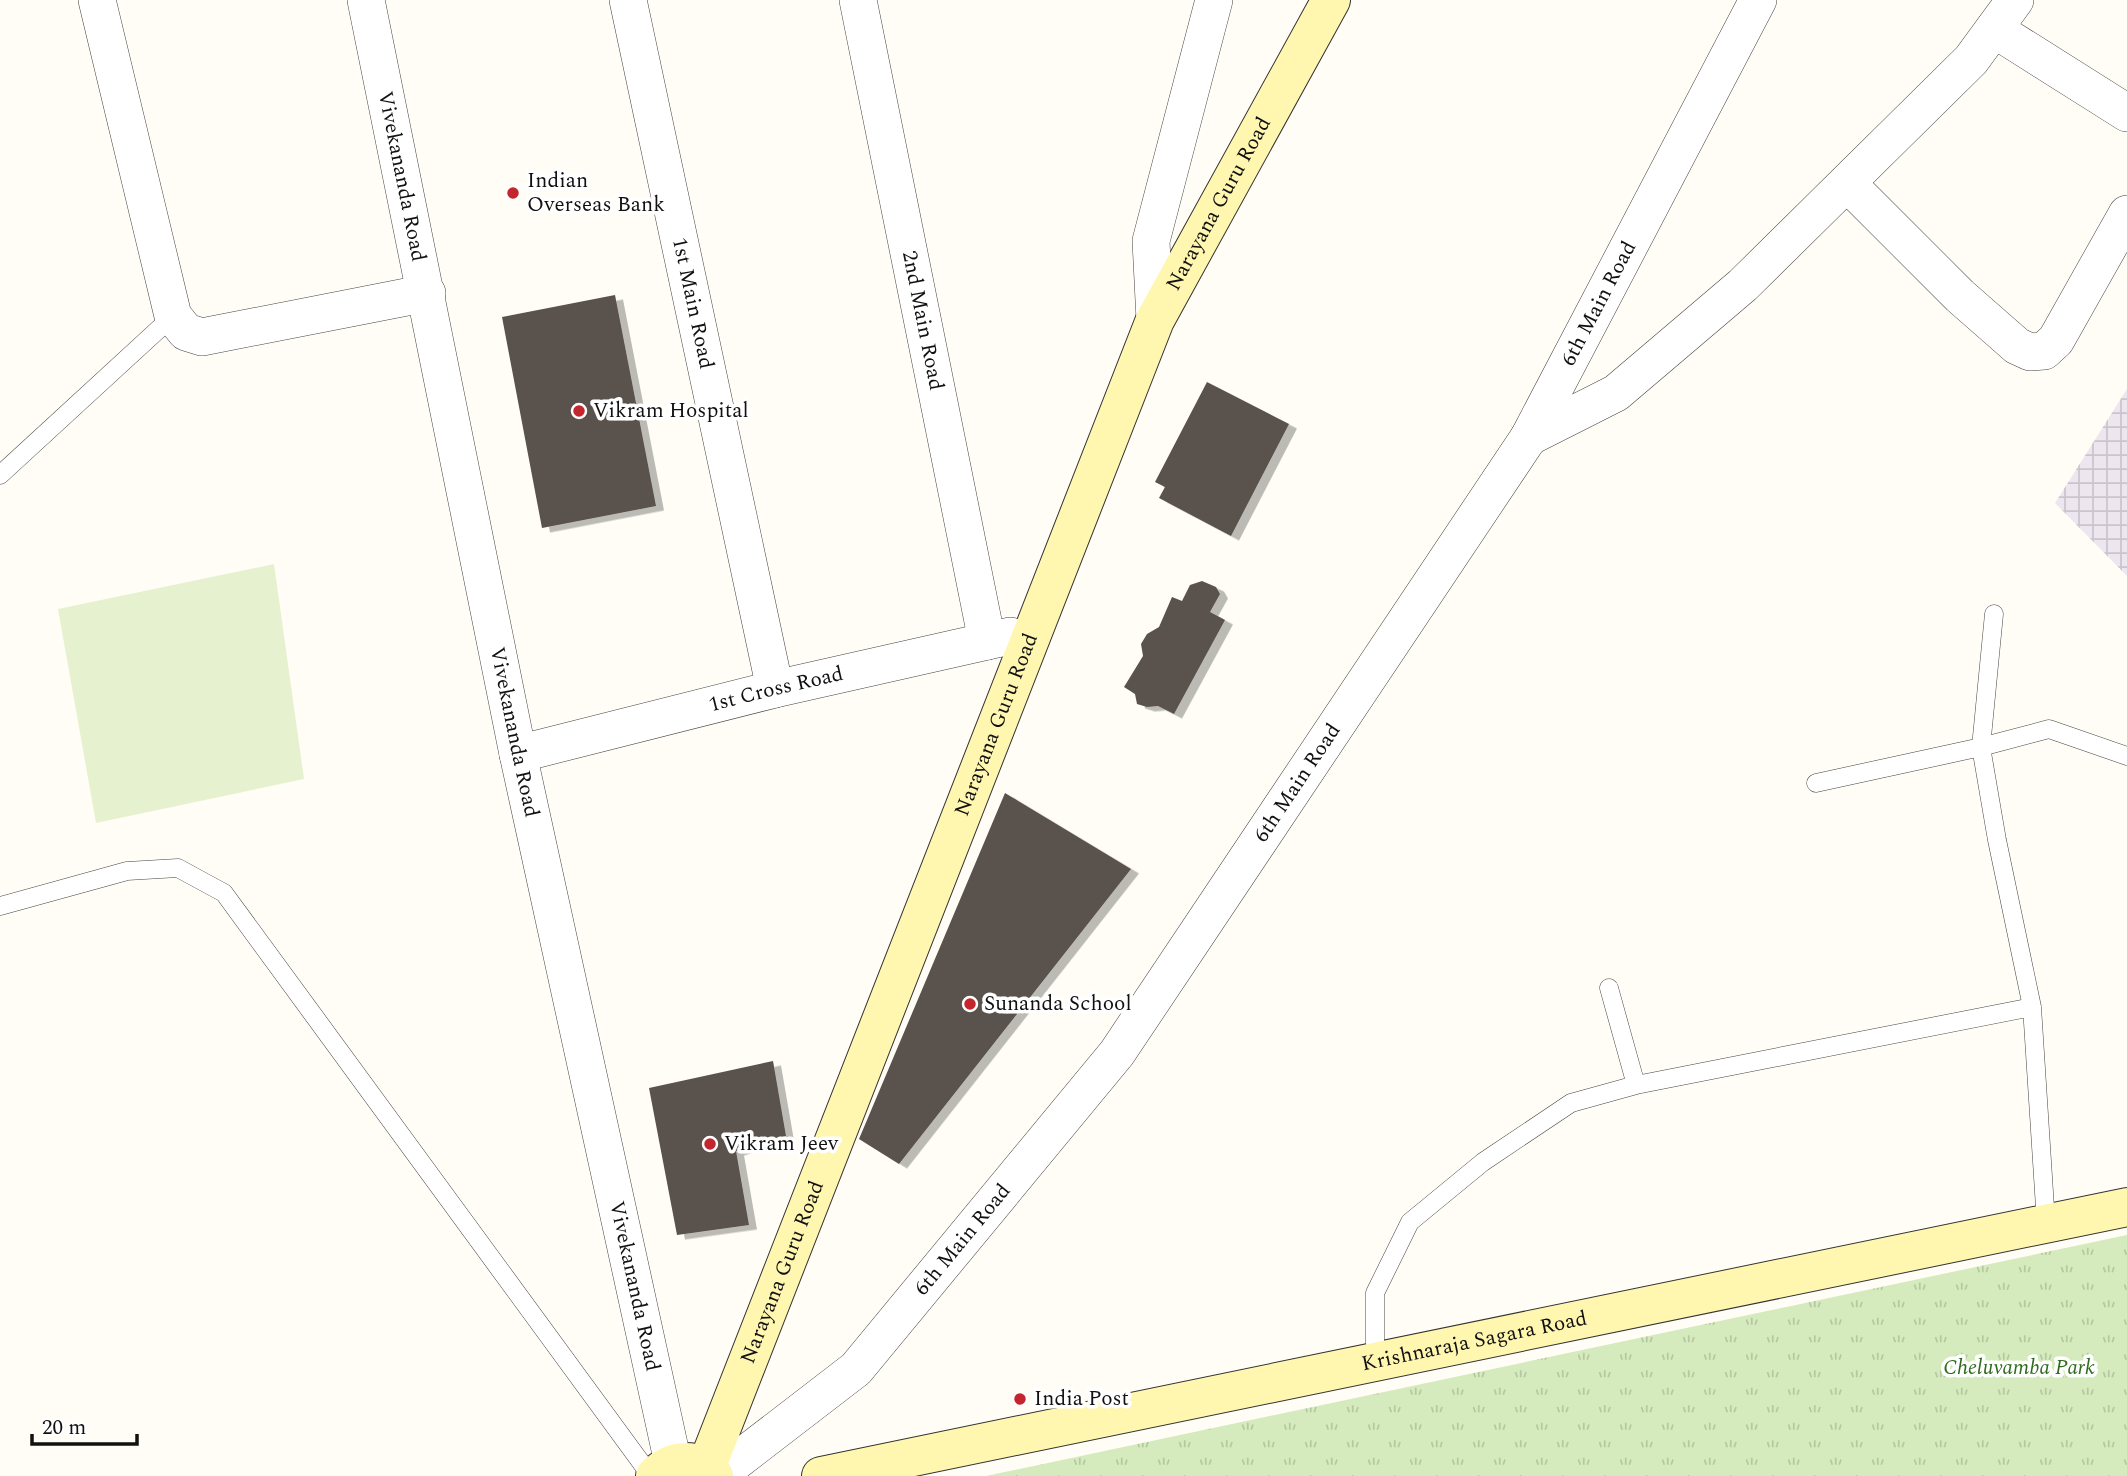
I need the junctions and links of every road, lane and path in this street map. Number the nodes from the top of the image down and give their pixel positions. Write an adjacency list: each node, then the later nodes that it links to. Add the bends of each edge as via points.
1 (97, 0): 13 (street)
2 (366, 0): 12 (street, Vivekananda Road)
3 (628, 0): 20 (street, 1st Main Road)
4 (858, 0): 19 (street, 2nd Main Road)
5 (1214, 0): 14 (street, via 1151,241)
6 (1331, 0): 14 (street, Narayana Guru Road)
7 (1758, 0): 15 (street, 6th Main Road)
8 (2004, 15): 9 (street); 10 (street, via 1971,60)
9 (2127, 113)
10 (1847, 183): 11 (street, via 1960,296 2030,352 2044,351 2056,340); 15 (street, via 1743,285 1616,393)
11 (2127, 214)
12 (426, 293): 13 (street, via 202,337 186,332); 22 (street, Vivekananda Road)
13 (173, 316): 16 (lane)
14 (1155, 320): 18 (street, Narayana Guru Road)
15 (1529, 437): 32 (street, 6th Main Road, via 1117,1053 856,1369)
16 (0, 475)
17 (1994, 614): 21 (lane)
18 (1034, 630): 19 (street, 1st Cross Road); 32 (street, Narayana Guru Road)
19 (987, 641): 20 (street, 1st Cross Road)
20 (775, 689): 22 (street, 1st Cross Road)
21 (1981, 747): 23 (lane, via 2049,729); 24 (lane); 27 (lane)
22 (518, 754): 32 (street, Vivekananda Road)
23 (2127, 756)
24 (1816, 783)
25 (0, 906): 32 (lane, via 127,872 178,868 224,893)
26 (1609, 988): 28 (lane)
27 (2032, 1007): 28 (lane); 30 (lane)
28 (1636, 1085): 31 (lane, via 1571,1103 1483,1162 1410,1222 1376,1293)
29 (2127, 1206): 30 (street, Krishnaraja Sagara Road)
30 (2046, 1223): 31 (street, Krishnaraja Sagara Road)
31 (1375, 1362): 33 (street, Krishnaraja Sagara Road)
32 (686, 1473)
33 (821, 1476)

